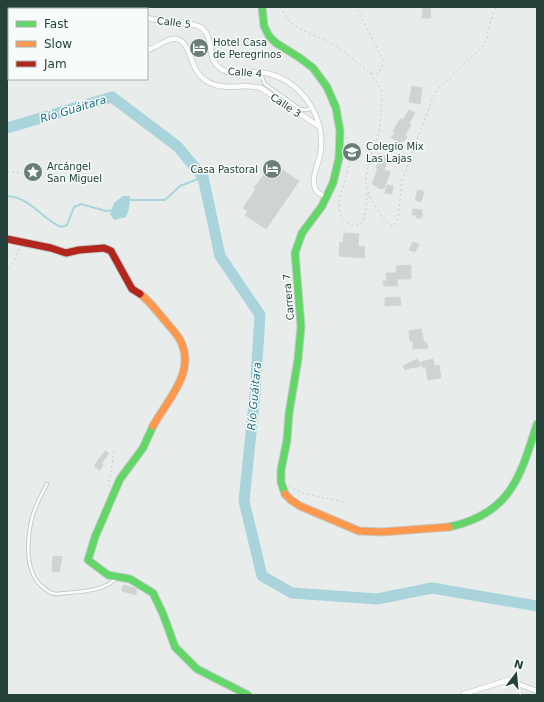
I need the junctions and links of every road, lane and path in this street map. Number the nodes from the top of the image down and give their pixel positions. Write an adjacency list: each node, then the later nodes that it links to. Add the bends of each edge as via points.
1 (262, 7): 16 (street, Carrera 7, via 269,36 316,72 325,83 337,111 340,142 338,162)
2 (280, 7): 9 (path, via 289,21 300,29 337,46)
3 (356, 7): 9 (path, via 383,60 381,70 377,74)
4 (496, 7): 15 (path, via 488,29 488,38 483,46 437,90 402,180 398,218 394,226 381,215)
5 (148, 18): 7 (street, Calle 5, via 201,28 209,39)
6 (148, 50): 11 (street, Calle 3, via 177,39 184,44 196,69 205,80 219,86 261,88)
7 (216, 66): 8 (street, Calle 4, via 226,72)
8 (260, 72): 10 (street, Calle 4, via 273,75 290,85); 10 (lane, via 265,84 300,109)
9 (370, 74): 15 (path, via 382,91 379,132 366,182)
10 (312, 108): 11 (street, Calle 4)
11 (320, 127): 16 (street, via 322,140 314,188)
12 (347, 137): 15 (path, via 351,143 350,166 338,198 343,220 348,224 355,226 363,222)
13 (7, 172): 14 (path)
14 (32, 174)
15 (368, 193)
16 (327, 197): 22 (street, Carrera 7, via 297,242 295,260 300,342)
17 (7, 239): 18 (street)
18 (20, 241): 19 (path, via 17,255); 26 (street, via 66,254 104,248 111,251 132,289 155,308 180,339 184,349 184,372 180,383 153,425 143,448 120,480 95,537 88,560 108,575)
19 (7, 273)
20 (537, 424): 22 (street, via 517,481 510,492 490,512 452,527 384,533 360,531 288,498 282,490)
21 (114, 450): 24 (path)
22 (280, 480): 25 (path, via 302,493)
23 (47, 484): 26 (lane, via 32,518 29,547 31,570 40,586 52,594 57,594 110,585)
24 (109, 487)
25 (344, 502)
26 (118, 577): 28 (street, via 130,579 153,593 175,647 197,669)
27 (537, 691): 29 (street, via 508,680)
28 (248, 695)
29 (464, 695)

